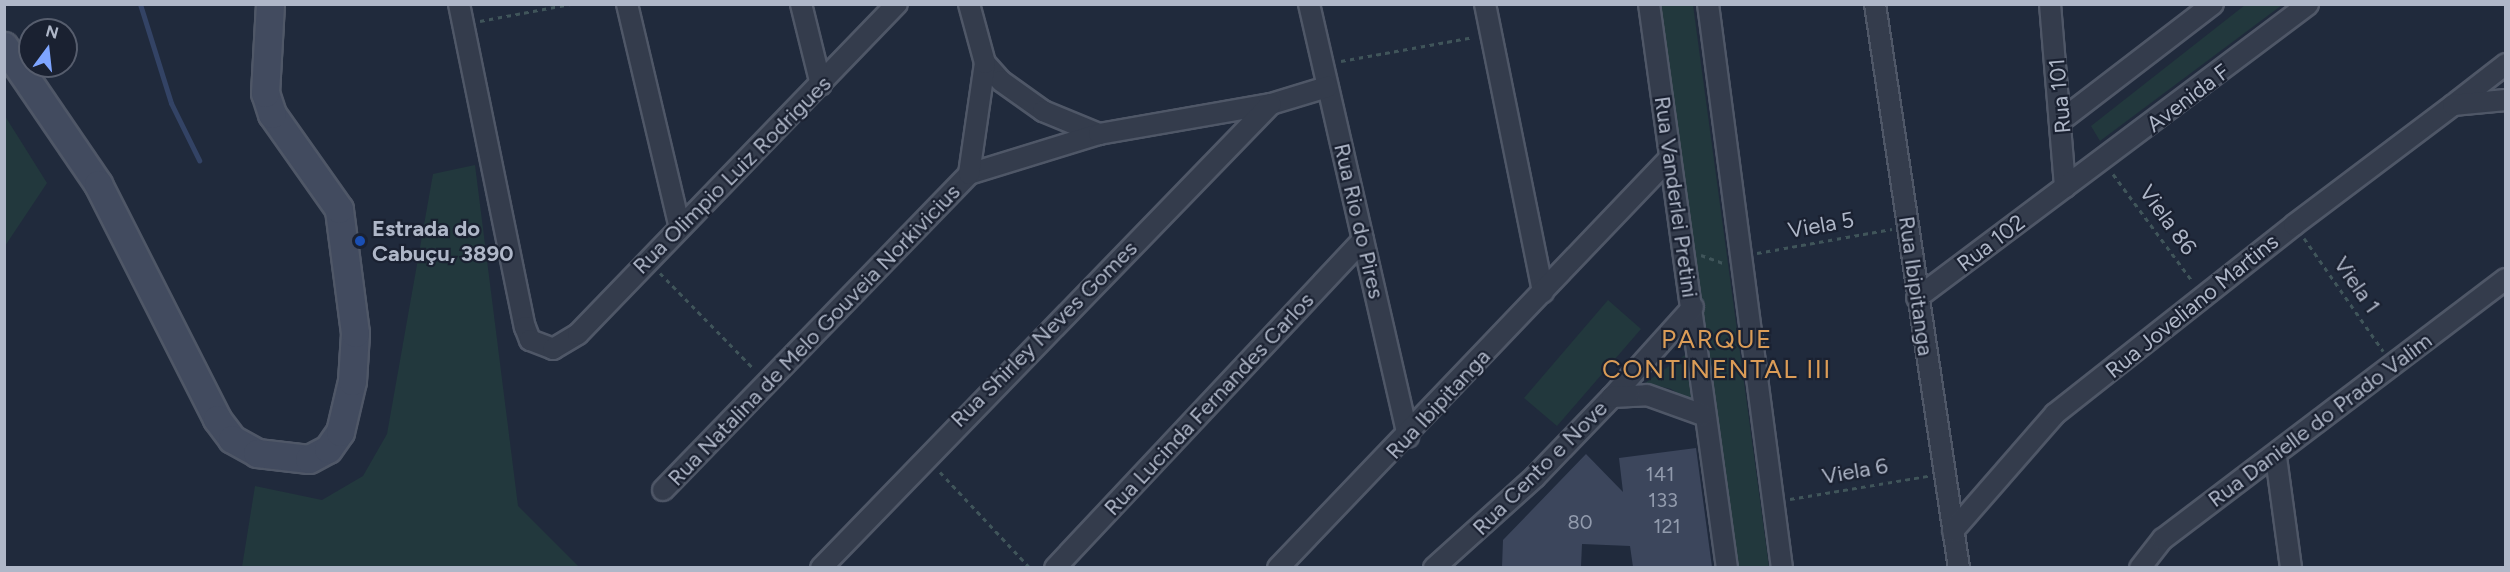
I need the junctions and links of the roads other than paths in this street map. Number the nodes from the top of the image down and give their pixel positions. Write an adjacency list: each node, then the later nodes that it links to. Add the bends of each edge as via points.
1 (270, 4): 15 (main road, via 265,93 272,114 339,209 355,333 352,381 340,432 328,449 309,459 257,453 232,439 217,419 98,184)
2 (459, 4): 28 (street, Rua Olimpio Luiz Rodrigues, via 525,327 540,347 566,344)
3 (627, 4): 28 (street)
4 (801, 4): 18 (street)
5 (897, 4): 18 (street, Rua Olimpio Luiz Rodrigues)
6 (969, 4): 16 (street, Rua Natalina de Melo Gouveia Norkivicius)
7 (1310, 4): 19 (street, Rua Rio do Pires)
8 (1485, 4): 31 (street)
9 (1649, 4): 25 (street, Rua Vanderlei Pretini)
10 (1708, 4): 46 (street)
11 (1875, 4): 32 (street, Rua Ibipitanga)
12 (2050, 4): 23 (street, Rua 101)
13 (2213, 4): 23 (street)
14 (2307, 4): 27 (street, Avenida F)
15 (4, 46)
16 (985, 63): 24 (street, via 1001,81 1043,111); 26 (street, Rua Natalina de Melo Gouveia Norkivicius)
17 (2505, 64): 22 (street, Rua Joveliano Martins)
18 (821, 85): 28 (street, Rua Olimpio Luiz Rodrigues)
19 (1327, 87): 21 (street); 29 (street, Rua Rio do Pires)
20 (2505, 100): 22 (street)
21 (1271, 104): 24 (street); 41 (street, Rua Shirley Neves Gomes, via 924,456)
22 (2452, 105): 39 (street, Rua Joveliano Martins, via 2055,414)
23 (2063, 119): 27 (street, Rua 101)
24 (1099, 134): 26 (street)
25 (1670, 158): 31 (street, Rua Ibipitanga); 33 (street, Rua Vanderlei Pretini)
26 (969, 174): 38 (street, Rua Natalina de Melo Gouveia Norkivicius)
27 (2065, 188): 32 (street, Rua 102)
28 (679, 224)
29 (1363, 240): 36 (street, Rua Rio do Pires); 42 (street, Rua Lucinda Fernandes Carlos)
30 (2505, 279): 37 (street, Rua Danielle do Prado Valim)
31 (1543, 292): 36 (street, Rua Ibipitanga)
32 (1917, 298): 39 (street, Rua Ibipitanga)
33 (1693, 307): 34 (street); 35 (street, Rua Vanderlei Pretini)
34 (1612, 397): 35 (street, Rua Cento e Nove, via 1647,395); 40 (street, Rua Cento e Nove)
35 (1703, 415): 45 (street, Rua Vanderlei Pretini)
36 (1408, 437): 43 (street, Rua Ibipitanga)
37 (2276, 457): 48 (street, Rua Danielle do Prado Valim, via 2163,539); 49 (street)
38 (663, 490)
39 (1953, 531): 47 (street, Rua Ibipitanga)
40 (1449, 562): 44 (street, Rua Cento e Nove)
41 (821, 567)
42 (1055, 567)
43 (1278, 567)
44 (1434, 567)
45 (1727, 567)
46 (1782, 567)
47 (1959, 567)
48 (2140, 567)
49 (2291, 567)

